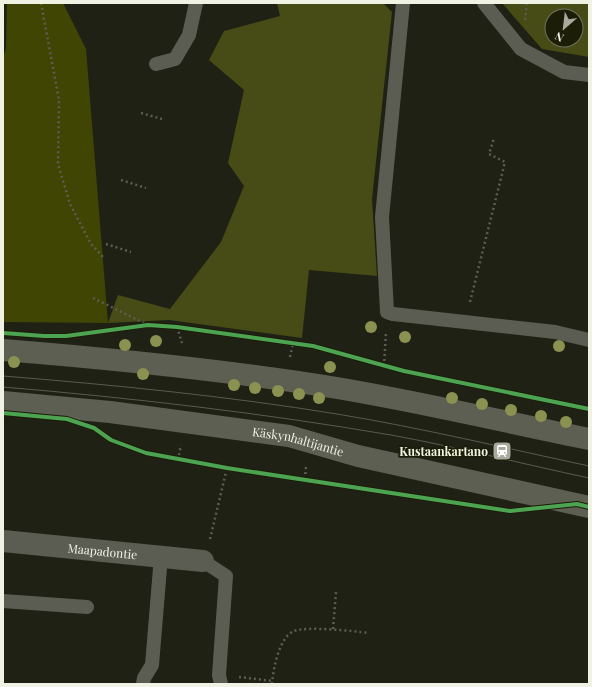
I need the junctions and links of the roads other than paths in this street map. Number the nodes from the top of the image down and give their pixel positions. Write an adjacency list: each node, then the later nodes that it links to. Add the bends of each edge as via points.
1 (196, 3): 4 (lane, via 189,35 175,58)
2 (403, 3): 6 (lane, via 382,217 387,312 555,332)
3 (484, 3): 5 (lane, via 521,49 564,72)
4 (156, 64)
5 (589, 75)
6 (589, 340)
7 (3, 350): 9 (main road, via 157,363 336,388)
8 (3, 402): 10 (main road, Käskynhaltijantie, via 163,418 289,436 358,456)
9 (589, 439)
10 (589, 507)
11 (3, 541): 12 (street, Maapadontie)
12 (161, 556): 13 (street, Maapadontie); 17 (lane, via 152,665)
13 (202, 561): 16 (lane, via 226,576)
14 (3, 601): 15 (lane)
15 (87, 607)
16 (220, 680)
17 (143, 684)

